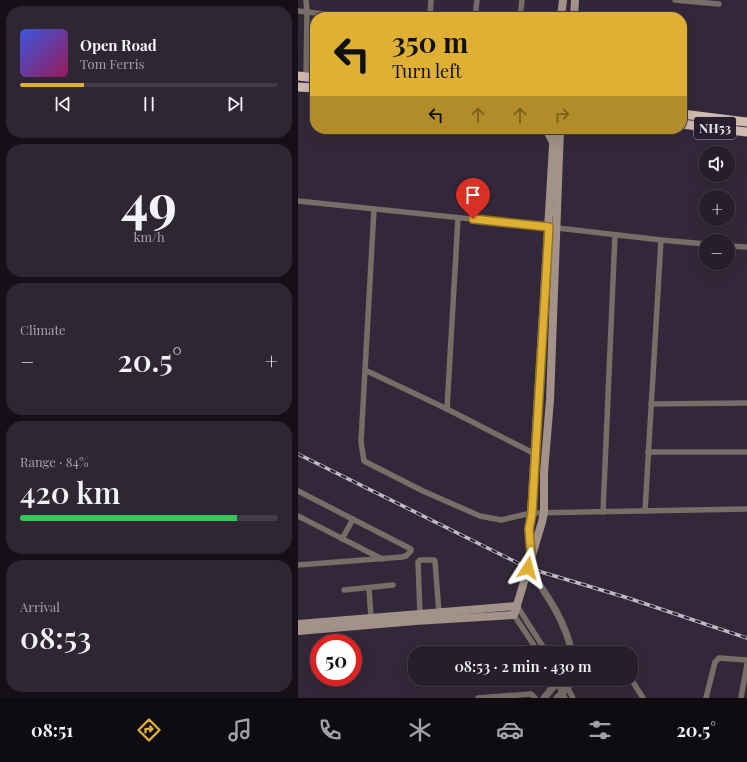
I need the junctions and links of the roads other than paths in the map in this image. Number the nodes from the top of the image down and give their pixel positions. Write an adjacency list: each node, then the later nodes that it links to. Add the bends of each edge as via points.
1 (306, 0): 11 (street)
2 (431, 0): 13 (street)
3 (477, 0): 14 (street)
4 (522, 0): 15 (street)
5 (563, 0): 16 (main road)
6 (575, 0): 17 (main road)
7 (675, 0): 8 (street)
8 (701, 1): 9 (street)
9 (719, 4)
10 (298, 11): 11 (street)
11 (307, 12): 12 (street); 18 (street)
12 (310, 12)
13 (430, 12)
14 (476, 12)
15 (521, 12)
16 (562, 12)
17 (574, 12)
18 (306, 77)
19 (298, 87): 20 (highway)
20 (310, 88)
21 (687, 114): 22 (highway, NH53)
22 (747, 122)
23 (687, 125): 24 (highway, NH53)
24 (747, 132)
25 (551, 134): 29 (main road)
26 (555, 134): 29 (main road)
27 (559, 134): 29 (main road)
28 (563, 134): 29 (main road)
29 (557, 140): 33 (main road)
30 (298, 201): 31 (street)
31 (374, 209): 32 (street); 39 (street)
32 (458, 218): 33 (street); 42 (street)
33 (553, 227): 34 (street); 45 (main road); 49 (main road, via 550,400 544,472)
34 (615, 235): 35 (street); 50 (street)
35 (661, 240): 36 (street); 41 (street)
36 (699, 243)
37 (735, 246): 38 (street)
38 (747, 247)
39 (365, 370): 42 (street); 51 (street, via 361,442 364,461 480,516 502,520)
40 (747, 403): 41 (street)
41 (651, 404): 43 (street)
42 (448, 409): 45 (street)
43 (648, 452): 44 (street); 48 (street)
44 (747, 452)
45 (535, 454): 51 (main road)
46 (298, 491): 53 (street)
47 (747, 509): 48 (street)
48 (645, 511): 50 (street)
49 (544, 512): 50 (street); 51 (street); 55 (main road)
50 (603, 512)
51 (532, 513): 55 (main road, via 529,529)
52 (298, 516): 54 (street)
53 (353, 519): 54 (street); 56 (street, via 411,549 406,556)
54 (342, 539): 56 (street)
55 (531, 554): 58 (main road)
56 (382, 559): 57 (street)
57 (298, 565)
58 (528, 568): 62 (main road); 71 (street, via 555,608)
59 (393, 585): 60 (street)
60 (368, 588): 61 (street); 66 (street)
61 (344, 590)
62 (517, 606): 63 (main road); 65 (main road); 70 (street)
63 (439, 613): 64 (main road); 64 (street, via 436,561 420,560)
64 (420, 614): 66 (main road)
65 (514, 615): 68 (main road); 69 (street)
66 (371, 618): 67 (main road)
67 (298, 624)
68 (298, 631)
69 (534, 646)
70 (543, 646)
71 (570, 646)
72 (747, 660): 82 (street, via 716,660)
73 (747, 664): 83 (street)
74 (554, 686): 79 (street)
75 (635, 686): 81 (street)
76 (563, 694): 80 (street)
77 (478, 698): 78 (street, via 531,694)
78 (535, 698)
79 (544, 698)
80 (573, 698)
81 (643, 698)
82 (706, 698)
83 (741, 698)

